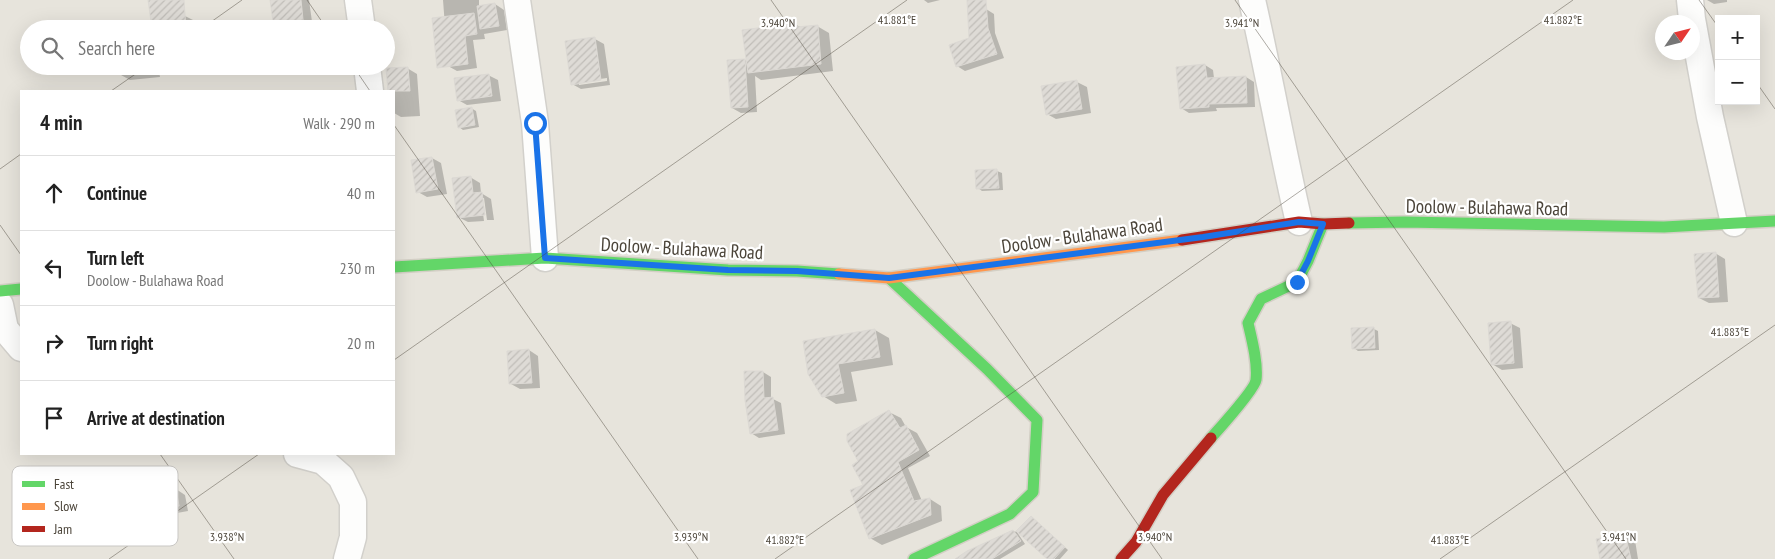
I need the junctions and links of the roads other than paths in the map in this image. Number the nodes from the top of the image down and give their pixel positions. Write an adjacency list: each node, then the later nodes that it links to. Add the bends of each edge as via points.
1 (358, 0): 5 (street)
2 (517, 0): 11 (street, via 535,123)
3 (1252, 0): 9 (street, via 1283,155)
4 (1690, 0): 10 (street)
5 (361, 20)
6 (368, 75): 7 (street)
7 (370, 90)
8 (1775, 221): 10 (main road, Doolow - Bulahawa Road)
9 (1311, 223): 10 (main road, Doolow - Bulahawa Road, via 1664,227); 13 (main road, Doolow - Bulahawa Road); 21 (main road, via 1308,261 1297,282 1261,299 1248,323 1256,382 1163,495 1136,542)
10 (1734, 224)
11 (545, 258): 12 (main road, Doolow - Bulahawa Road); 13 (main road, Doolow - Bulahawa Road)
12 (395, 267)
13 (889, 278): 20 (main road, via 1037,420 1033,492 1010,514)
14 (20, 289): 15 (main road)
15 (0, 290)
16 (0, 305): 17 (street, via 5,329)
17 (20, 347)
18 (301, 455): 19 (street, via 323,461 341,477 353,502 354,537)
19 (347, 559)
20 (914, 559)
21 (1121, 559)

